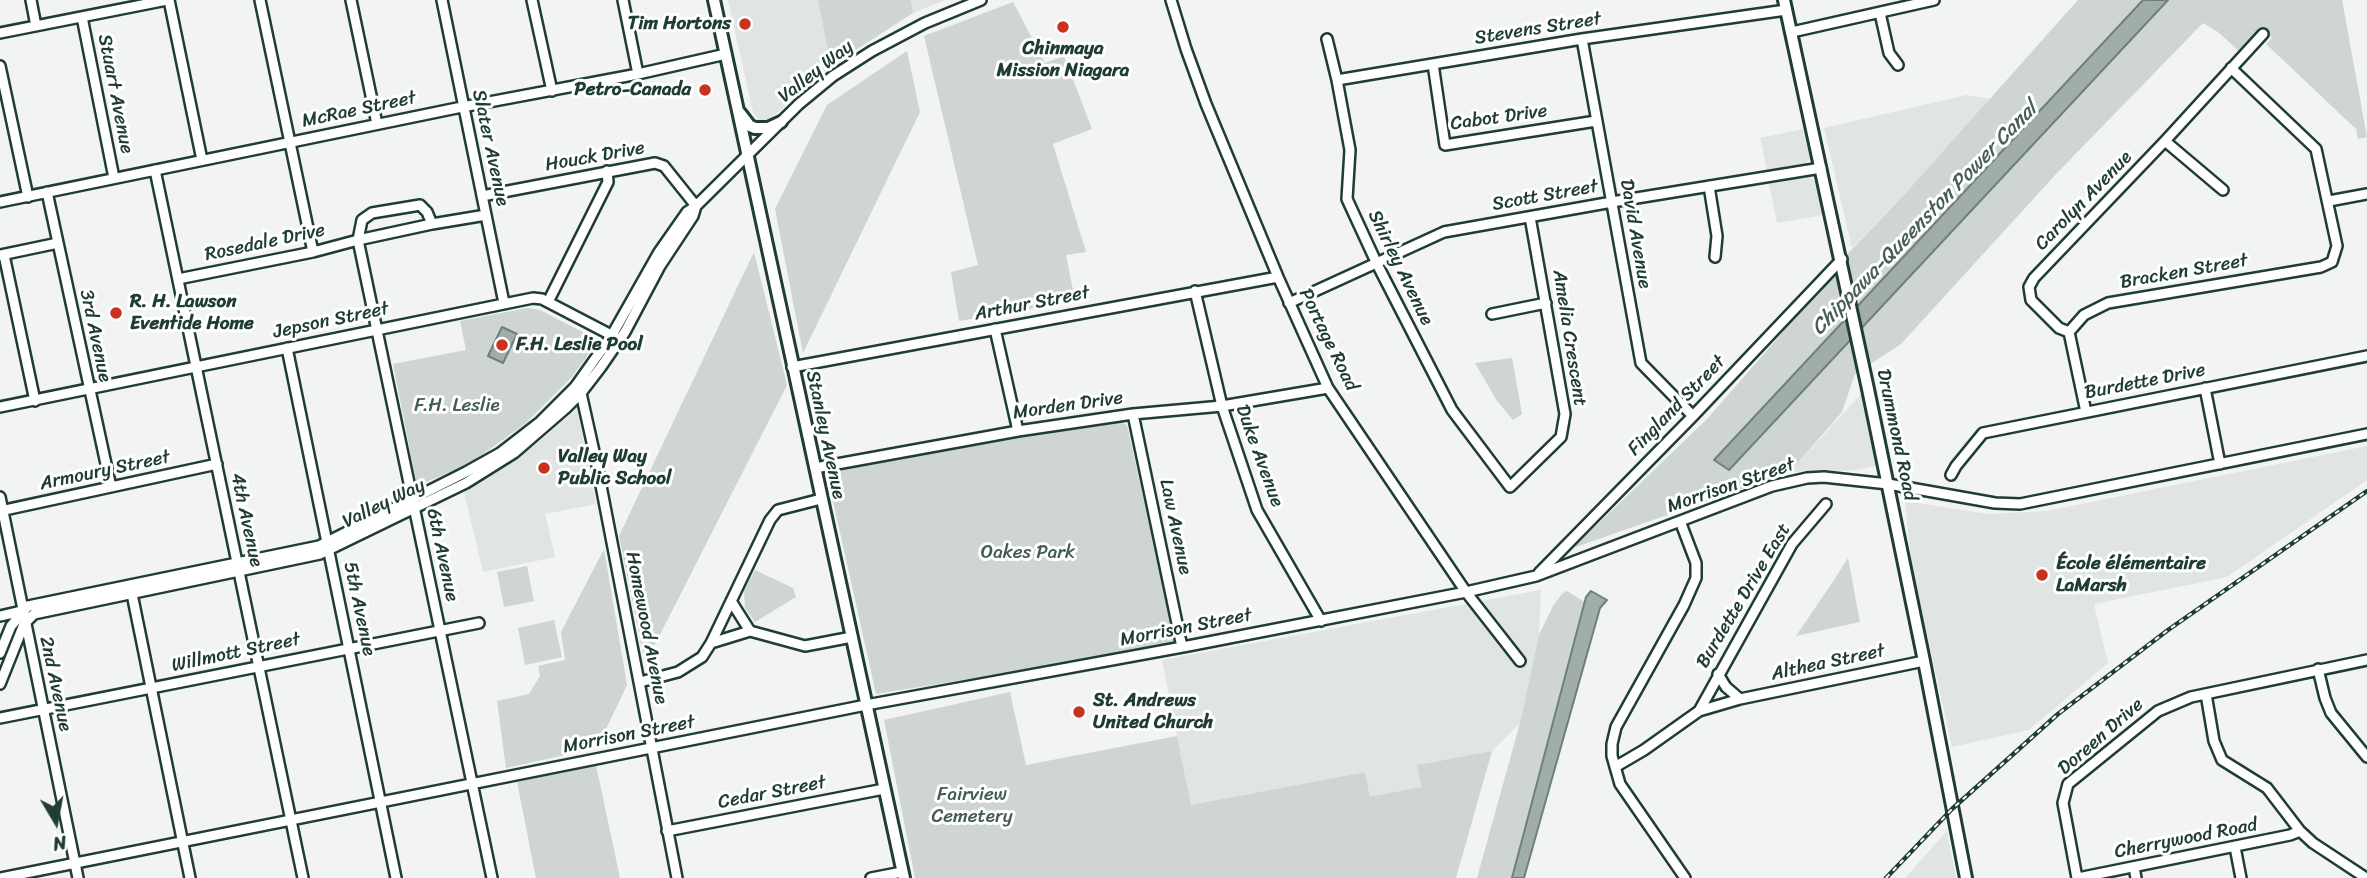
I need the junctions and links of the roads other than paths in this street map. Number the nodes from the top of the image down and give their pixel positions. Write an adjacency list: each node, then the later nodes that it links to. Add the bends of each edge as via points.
1 (31, 0): 15 (street)
2 (168, 0): 14 (street); 37 (street)
3 (260, 0): 35 (street)
4 (351, 0): 33 (street)
5 (442, 0): 30 (street, Slater Avenue)
6 (532, 0): 28 (street)
7 (623, 0): 26 (street)
8 (714, 0): 21 (main road, Stanley Avenue)
9 (981, 0): 32 (street, Valley Way, via 872,51 833,76)
10 (1171, 0): 62 (street, Portage Road, via 1202,93)
11 (1934, 0): 13 (street)
12 (1785, 5): 16 (main road, Drummond Road); 20 (street, Stevens Street)
13 (1880, 13): 16 (street); 23 (street, via 1889,52)
14 (82, 17): 15 (street); 41 (street, Stuart Avenue)
15 (36, 26): 17 (street)
16 (1792, 32): 38 (main road, Drummond Road)
17 (0, 33)
18 (2263, 34): 25 (street, Carolyn Avenue)
19 (1327, 39): 27 (street, Shirley Avenue)
20 (1582, 39): 22 (street, Stevens Street); 31 (street, David Avenue)
21 (726, 54): 26 (street, McRae Street); 29 (main road, Stanley Avenue)
22 (1433, 64): 27 (street, Stevens Street); 31 (street, Cabot Drive, via 1445,145)
23 (1898, 65)
24 (0, 66): 47 (street)
25 (2231, 68): 34 (street, Carolyn Avenue); 48 (street, via 2316,149)
26 (638, 74): 28 (street, McRae Street)
27 (1337, 80): 61 (street, Shirley Avenue, via 1350,150 1347,199)
28 (552, 91): 30 (street, McRae Street)
29 (736, 104): 32 (main road, via 754,128); 36 (main road, Stanley Avenue)
30 (464, 107): 33 (street, McRae Street); 46 (street, Slater Avenue)
31 (1596, 121): 50 (street, David Avenue)
32 (781, 122): 36 (street, Valley Way)
33 (377, 124): 35 (street, McRae Street)
34 (2165, 141): 43 (street); 72 (street, Carolyn Avenue, via 2029,287 2031,300)
35 (290, 142): 37 (street, McRae Street); 57 (street)
36 (746, 155): 51 (street, Valley Way); 77 (main road, Stanley Avenue)
37 (202, 160): 39 (street, McRae Street)
38 (1821, 168): 42 (street, Scott Street); 60 (main road, Drummond Road)
39 (155, 170): 41 (street, McRae Street); 63 (street, 4th Avenue)
40 (607, 171): 46 (street, Houck Drive); 51 (street, Houck Drive, via 654,163 664,166); 65 (street, via 608,182)
41 (114, 178): 44 (street, McRae Street)
42 (1709, 186): 50 (street, Scott Street); 59 (street, via 1717,236)
43 (2223, 190)
44 (47, 192): 47 (street, McRae Street); 56 (street, 3rd Avenue)
45 (2367, 194): 48 (street)
46 (482, 196): 52 (street, Slater Avenue)
47 (28, 197): 49 (street, McRae Street)
48 (2329, 201): 72 (street, Bracken Street, via 2337,246 2333,262 2108,303 2084,316)
49 (0, 202)
50 (1612, 202): 53 (street, Scott Street); 87 (street, David Avenue, via 1640,363)
51 (696, 206): 73 (street, Valley Way)
52 (486, 215): 54 (street, Rosedale Drive); 66 (street, Slater Avenue)
53 (1530, 217): 61 (street, Scott Street, via 1444,232); 68 (street, Amelia Crescent)
54 (432, 224): 55 (street, Rosedale Drive); 55 (street, via 419,205 372,213 362,219)
55 (358, 240): 57 (street, Rosedale Drive); 71 (street, 6th Avenue)
56 (58, 243): 58 (street); 79 (street, 3rd Avenue)
57 (313, 252): 63 (street, Rosedale Drive)
58 (2, 255): 82 (street)
59 (1714, 257)
60 (1842, 259): 87 (street, Fingland Street); 94 (main road, Drummond Road)
61 (1377, 264): 67 (street, Scott Street); 95 (street, Shirley Avenue, via 1452,410)
62 (1278, 277): 64 (street, Arthur Street); 67 (street, Portage Road)
63 (178, 279): 76 (street, 4th Avenue)
64 (1195, 291): 70 (street, Arthur Street); 83 (street, Duke Avenue)
65 (548, 302): 66 (street, Jepson Street, via 533,298); 73 (street, Jepson Street)
66 (504, 303): 71 (street, Jepson Street)
67 (1289, 303): 78 (street, Portage Road)
68 (1546, 303): 69 (street); 95 (street, Amelia Crescent, via 1565,414 1561,438)
69 (1492, 314)
70 (995, 329): 77 (street, Arthur Street); 88 (street)
71 (376, 330): 74 (street, Jepson Street); 99 (street, 6th Avenue)
72 (2069, 332): 85 (street)
73 (616, 337): 81 (street, Valley Way)
74 (287, 348): 76 (street, Jepson Street); 103 (street, 5th Avenue)
75 (2367, 356): 80 (street, Burdette Drive)
76 (196, 366): 79 (street, Jepson Street); 90 (street, 4th Avenue)
77 (792, 368): 92 (main road, Stanley Avenue)
78 (1328, 387): 83 (street, Morden Drive); 107 (street, Portage Road)
79 (88, 388): 82 (street, Jepson Street); 96 (street, 3rd Avenue)
80 (2205, 388): 85 (street, Burdette Drive); 91 (street)
81 (578, 390): 99 (street, Valley Way, via 514,453 466,483); 127 (street, Homewood Avenue)
82 (35, 401): 84 (street, Jepson Street)
83 (1222, 406): 86 (street, Morden Drive); 111 (street, Duke Avenue, via 1257,510)
84 (0, 407)
85 (2086, 412): 93 (street, Burdette Drive, via 1983,433)
86 (1133, 414): 88 (street, Morden Drive); 118 (street, Law Avenue)
87 (1693, 416): 105 (street, Fingland Street)
88 (1018, 431): 92 (street, Morden Drive)
89 (2367, 434): 91 (street, Morrison Street)
90 (217, 464): 96 (street, Armoury Street); 104 (street, 4th Avenue)
91 (2220, 464): 94 (street, Morrison Street, via 2020,504)
92 (815, 468): 98 (main road, Stanley Avenue)
93 (1951, 475)
94 (1888, 484): 102 (street, Morrison Street, via 1807,478 1772,486); 121 (main road, Drummond Road)
95 (1510, 486)
96 (111, 487): 101 (street, Armoury Street)
97 (0, 497): 101 (street, 2nd Avenue)
98 (821, 499): 108 (street, via 778,510); 116 (main road, Stanley Avenue)
99 (414, 505): 103 (street, Valley Way); 114 (street, 6th Avenue)
100 (1826, 505): 126 (street, Burdette Drive East, via 1792,544)
101 (1, 511): 109 (street, 2nd Avenue)
102 (1680, 521): 105 (street, Morrison Street); 138 (street, via 1696,563 1696,578 1616,727 1612,744)
103 (328, 547): 104 (street, Valley Way, via 309,558); 119 (street, 5th Avenue)
104 (238, 567): 106 (street, Valley Way); 124 (street, 4th Avenue)
105 (1536, 576): 107 (street, Morrison Street)
106 (131, 589): 109 (street, Valley Way, via 37,603); 113 (street, Valley Way, via 41,611); 129 (street)
107 (1466, 592): 111 (street, Morrison Street); 123 (street, Portage Road)
108 (731, 601): 115 (street); 117 (street)
109 (22, 611): 110 (street, Valley Way); 113 (street, 2nd Avenue); 120 (street)
110 (0, 617)
111 (1321, 621): 118 (street, Morrison Street)
112 (479, 623): 114 (street, Willmott Street)
113 (24, 624): 128 (street); 133 (street, 2nd Avenue)
114 (440, 630): 119 (street, Willmott Street); 139 (street, 6th Avenue)
115 (750, 631): 116 (street, via 804,646); 117 (street)
116 (852, 637): 132 (main road, Stanley Avenue)
117 (711, 643): 127 (street, via 702,657 678,673)
118 (1182, 647): 132 (street, Morrison Street)
119 (350, 648): 124 (street, Willmott Street); 141 (street, 5th Avenue)
120 (0, 653)
121 (1924, 660): 131 (street, Althea Street); 159 (main road, Drummond Road)
122 (2367, 660): 125 (street, Doreen Drive)
123 (1520, 661)
124 (259, 666): 129 (street, Willmott Street); 142 (street, 4th Avenue)
125 (2318, 669): 130 (street, Doreen Drive); 137 (street, via 2331,713)
126 (1718, 674): 131 (street); 134 (street, Burdette Drive East)
127 (640, 682): 136 (street, Homewood Avenue)
128 (0, 684)
129 (152, 688): 133 (street, Willmott Street); 145 (street)
130 (2206, 694): 144 (street, via 2222,760 2267,788); 160 (street, Doreen Drive, via 2158,711 2068,784 2063,803)
131 (1740, 699): 134 (street, Althea Street)
132 (866, 705): 136 (street, Morrison Street); 140 (main road, Stanley Avenue)
133 (42, 709): 135 (street, Willmott Street); 147 (street, 2nd Avenue)
134 (1699, 711): 138 (street, Althea Street)
135 (0, 718)
136 (651, 749): 139 (street, Morrison Street); 143 (street, Homewood Avenue)
137 (2367, 757)
138 (1615, 767): 158 (street, via 1630,801)
139 (472, 784): 141 (street, Morrison Street); 155 (street, 6th Avenue)
140 (884, 789): 143 (street, Cedar Street); 149 (main road, Stanley Avenue)
141 (381, 803): 142 (street, Morrison Street); 154 (street, 5th Avenue)
142 (293, 820): 145 (street, Morrison Street); 153 (street, 4th Avenue)
143 (667, 831): 156 (street, Homewood Avenue)
144 (2300, 831): 146 (street, Cherrywood Road); 163 (street)
145 (182, 842): 147 (street, Morrison Street); 152 (street)
146 (2235, 847): 148 (street, Cherrywood Road); 162 (street)
147 (75, 863): 150 (street, Morrison Street); 151 (street, 2nd Avenue)
148 (2134, 867): 160 (street, Cherrywood Road); 161 (street)
149 (903, 875): 157 (street)
150 (1, 878)
151 (78, 878)
152 (190, 878)
153 (303, 878)
154 (396, 878)
155 (492, 878)
156 (677, 878)
157 (871, 878)
158 (1685, 878)
159 (1966, 878)
160 (2078, 878)
161 (2136, 878)
162 (2241, 878)
163 (2367, 878)

